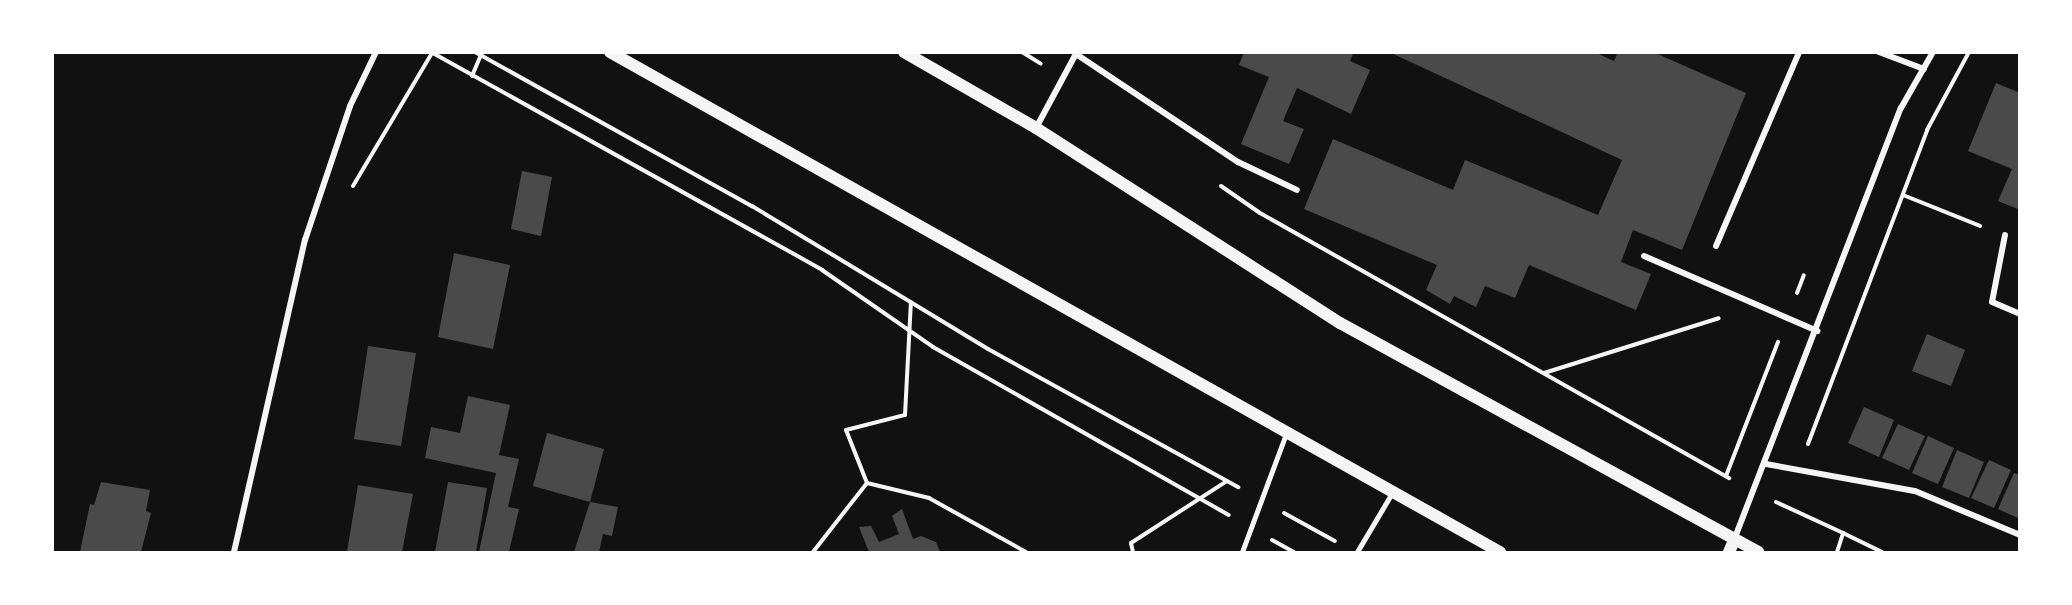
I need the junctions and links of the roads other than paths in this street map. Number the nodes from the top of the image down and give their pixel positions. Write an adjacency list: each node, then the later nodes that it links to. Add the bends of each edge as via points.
1 (376, 52): 21 (street, via 350,106 305,240)
2 (610, 52): 16 (main road)
3 (904, 52): 9 (main road)
4 (1799, 52): 12 (street)
5 (1879, 52): 8 (street)
6 (1933, 52): 8 (street)
7 (1076, 53): 9 (street); 10 (street, via 1238,162)
8 (1924, 69): 15 (street, via 1901,108)
9 (1036, 128): 20 (main road, via 1340,323)
10 (1297, 190)
11 (2005, 236): 14 (street, via 1992,302)
12 (1716, 246)
13 (1644, 256): 15 (street)
14 (2019, 314)
15 (1817, 331): 17 (street)
16 (1287, 432): 18 (main road); 22 (lane)
17 (1766, 464): 19 (street, via 1915,491); 20 (street)
18 (1392, 493): 23 (lane); 24 (main road)
19 (2019, 535)
20 (1731, 547): 25 (main road)
21 (234, 552)
22 (1242, 552)
23 (1357, 552)
24 (1500, 552)
25 (1759, 552)

